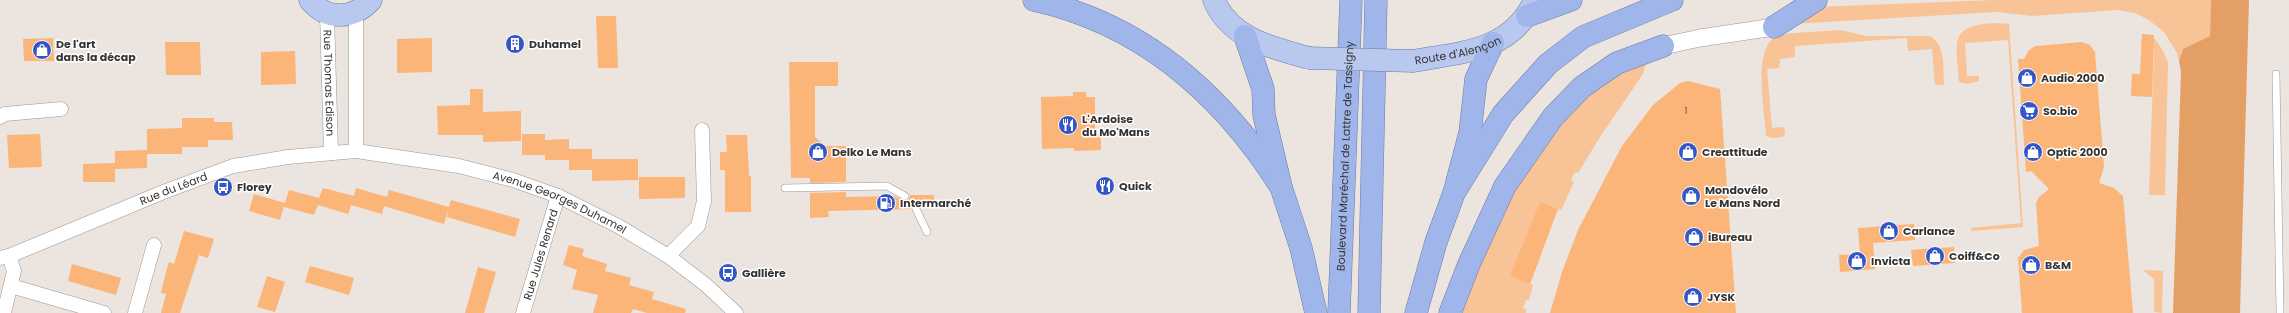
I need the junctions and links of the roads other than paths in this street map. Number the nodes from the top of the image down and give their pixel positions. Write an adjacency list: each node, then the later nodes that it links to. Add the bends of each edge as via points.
1 (1034, 0): 21 (highway, via 1102,22 1159,54 1188,75 1224,110)
2 (1351, 0): 38 (highway, Boulevard Maréchal de Lattre de Tassigny)
3 (1376, 0): 39 (highway)
4 (1571, 0): 10 (highway)
5 (1672, 0): 23 (highway, via 1583,37 1548,64 1502,114)
6 (1816, 0): 11 (highway)
7 (1212, 1): 12 (main road, Route d'Alençon, via 1228,21)
8 (319, 6): 9 (main road, via 336,15); 20 (street, Rue Thomas Edison)
9 (363, 6): 19 (street)
10 (1531, 8): 13 (main road, Route d'Alençon, via 1512,32)
11 (1774, 27): 14 (street)
12 (1245, 36): 13 (main road, Route d'Alençon, bridge, via 1263,45 1309,58 1413,61 1474,50); 21 (highway, via 1262,88 1264,115)
13 (1493, 43): 23 (highway, via 1476,79 1470,133)
14 (1663, 46): 41 (highway, via 1617,64 1582,87 1553,117 1505,186 1469,264)
15 (2276, 74): 42 (lane)
16 (62, 109): 17 (street, via 5,114)
17 (0, 117)
18 (702, 130): 29 (street, via 704,201 698,226)
19 (356, 151): 20 (street, Rue du Léard); 24 (street, Avenue Georges Duhamel, via 466,168 513,180)
20 (331, 153): 30 (street, Rue du Léard, via 233,166)
21 (1281, 187): 37 (highway)
22 (785, 188): 25 (lane, via 887,186)
23 (1454, 193): 40 (highway, via 1436,242)
24 (558, 196): 29 (street, Avenue Georges Duhamel, via 618,226); 35 (street, Rue Jules Renard)
25 (904, 196)
26 (916, 209): 27 (lane)
27 (927, 232)
28 (154, 244): 34 (street)
29 (668, 256): 36 (street, Avenue Georges Duhamel, via 706,285)
30 (4, 257): 31 (street, via 14,271)
31 (11, 286): 32 (street); 33 (street)
32 (4, 313)
33 (104, 313)
34 (135, 313)
35 (523, 313)
36 (736, 313)
37 (1316, 313)
38 (1339, 313)
39 (1369, 313)
40 (1416, 313)
41 (1450, 313)
42 (2280, 313)

